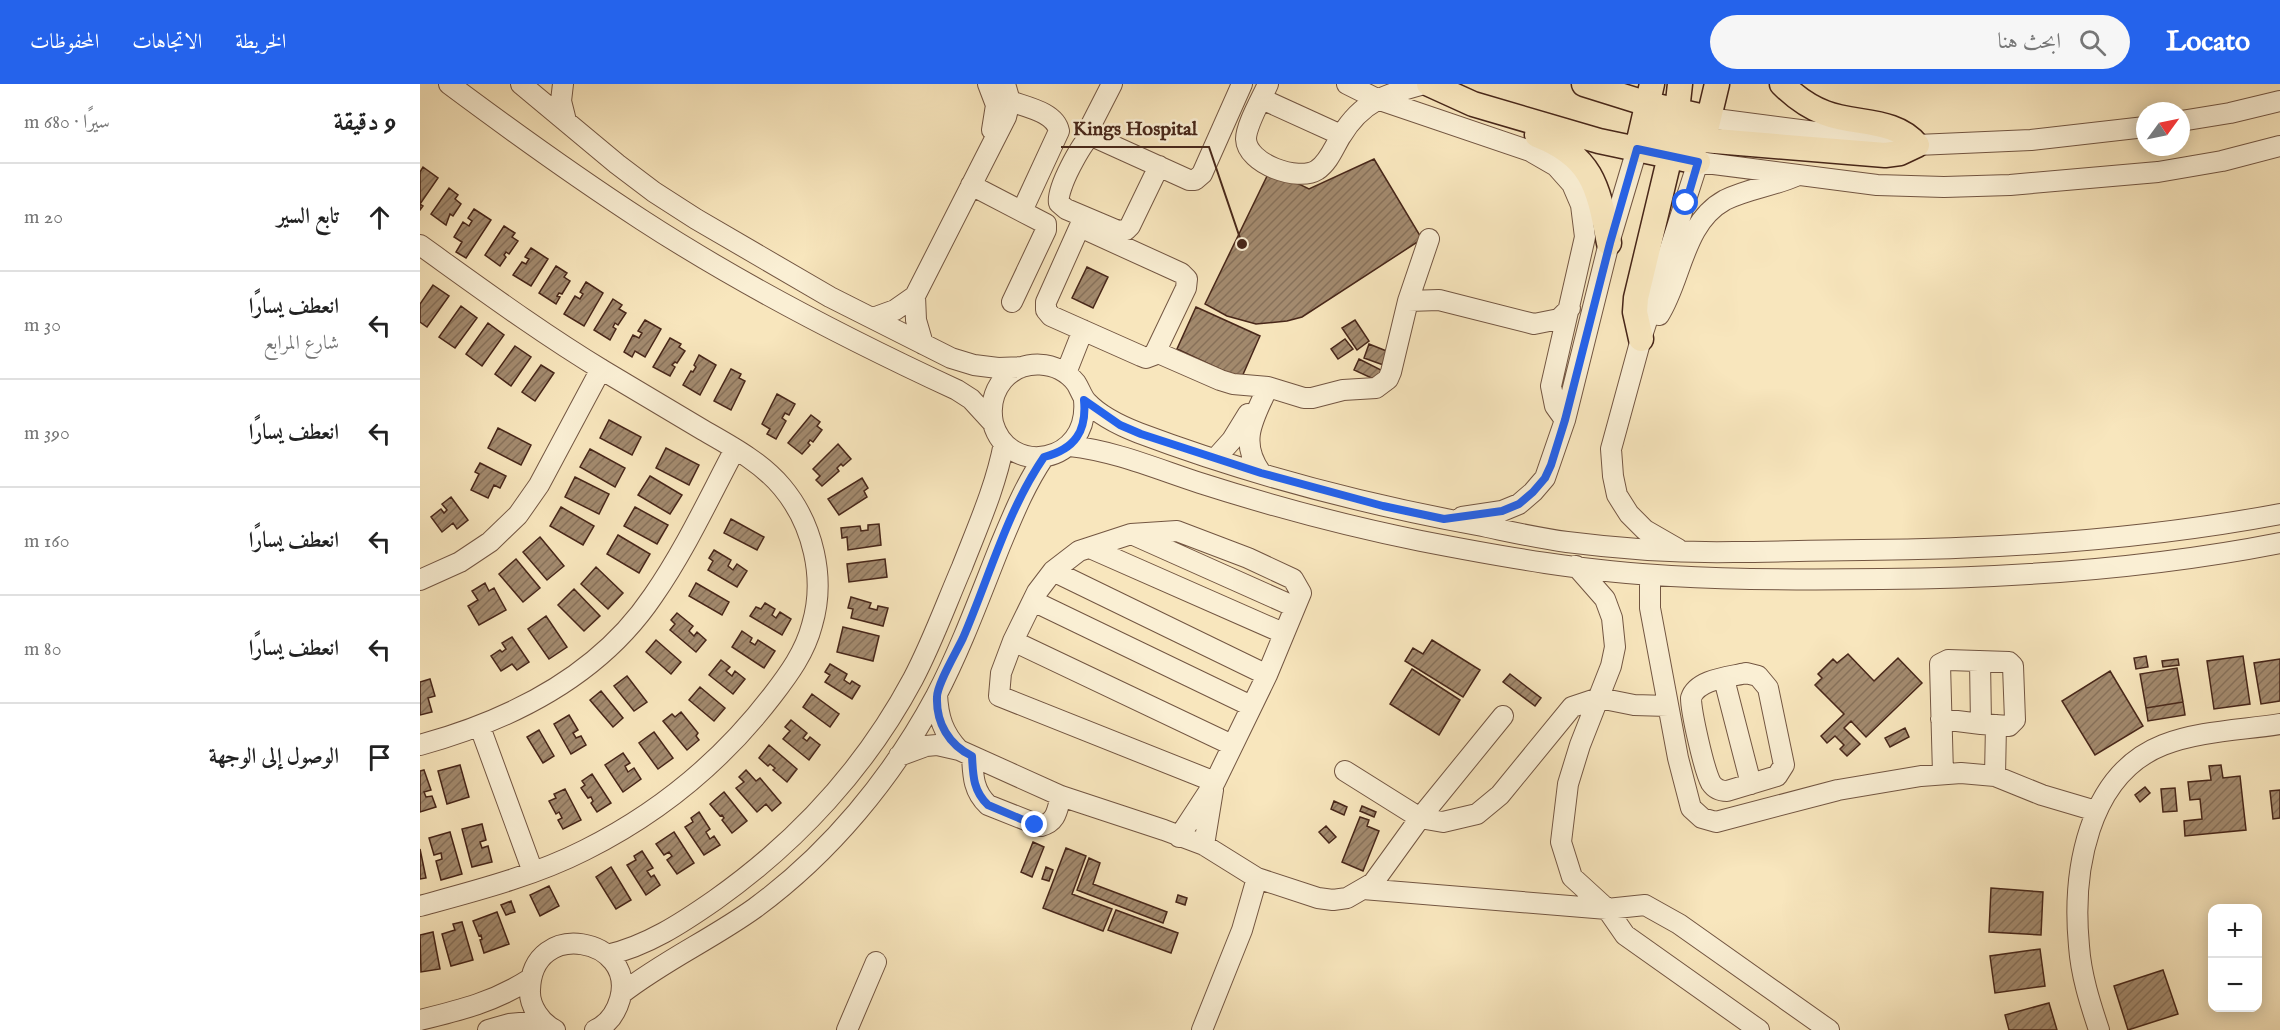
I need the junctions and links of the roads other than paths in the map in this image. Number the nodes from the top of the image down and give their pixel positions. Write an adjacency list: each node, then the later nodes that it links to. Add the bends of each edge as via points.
1 (448, 84): 60 (street, via 644,221 833,331 957,390)
2 (521, 84): 22 (street)
3 (563, 84): 22 (street, via 561,101)
4 (988, 84): 33 (street, via 996,115)
5 (1112, 84): 25 (street, via 1091,125)
6 (1242, 84): 20 (street)
7 (1347, 84): 17 (street)
8 (1424, 84): 17 (street)
9 (1428, 84): 19 (main road)
10 (1584, 84): 16 (main road)
11 (1680, 84): 27 (main road)
12 (1717, 84): 27 (main road)
13 (1782, 84): 29 (main road, via 1808,105 1826,113 1892,127)
14 (1265, 91): 23 (street); 26 (street)
15 (1007, 92): 33 (street, via 1006,117); 35 (street, via 1050,117 1059,131)
16 (1650, 94): 27 (main road); 28 (main road)
17 (1377, 99): 26 (street, via 1360,110); 46 (street, via 1530,151 1567,176 1581,205 1585,237)
18 (2280, 101): 21 (street)
19 (1473, 104): 28 (main road, via 1599,141); 40 (main road, via 1500,121 1562,146 1575,157 1595,184)
20 (1229, 113): 23 (street); 31 (street, via 1199,178 1189,180)
21 (2190, 120)
22 (566, 121): 47 (street, via 617,164 696,219)
23 (1251, 123): 26 (street, via 1246,142 1253,156 1296,174 1310,173 1322,166)
24 (2136, 128): 29 (street, via 2031,140)
25 (1092, 134): 31 (street); 34 (street, via 1083,142)
26 (1341, 135)
27 (1684, 138): 28 (main road); 29 (main road, via 1885,155); 32 (street); 50 (main road, via 1636,298)
28 (1639, 143): 40 (street)
29 (1917, 145)
30 (2280, 146): 32 (street, via 2158,172 2010,185 1877,185)
31 (1159, 166): 38 (street)
32 (1798, 175): 50 (street, via 1734,196 1710,212 1693,235 1668,300)
33 (975, 176): 35 (street); 43 (street)
34 (1058, 197): 36 (street); 37 (street, via 1062,207)
35 (1022, 211): 36 (street)
36 (1043, 222): 45 (street, via 1046,230)
37 (1082, 222): 38 (street); 42 (street); 49 (street, via 1045,306 1051,316)
38 (1126, 230): 42 (street)
39 (1429, 239): 44 (street)
40 (1610, 243): 59 (street)
41 (420, 245): 55 (street)
42 (1138, 254): 52 (street, via 1187,279)
43 (915, 296): 47 (street, via 896,310); 51 (street)
44 (1408, 301): 48 (street, via 1439,300); 57 (street, via 1391,372 1383,384 1312,398)
45 (1012, 302)
46 (1570, 308): 48 (street, via 1551,322); 53 (street)
47 (873, 318): 51 (street)
48 (1526, 323): 53 (street)
49 (1076, 327): 52 (street, via 1141,356 1150,357); 56 (street)
50 (1641, 339): 71 (street, via 1611,450 1613,476 1617,495 1629,514 1645,530)
51 (923, 344): 54 (street, via 974,365)
52 (1156, 352): 57 (street, via 1220,380)
53 (1560, 355): 59 (street, via 1551,386 1555,406)
54 (1022, 367): 56 (street, via 1034,364); 60 (street, via 1000,383 994,396)
55 (601, 369): 63 (street); 75 (street, via 539,485 518,515 490,542 460,562)
56 (1059, 369): 58 (street, via 1077,385)
57 (1263, 386): 65 (street, via 1244,422); 66 (street, via 1248,440 1251,456)
58 (1084, 400): 62 (street, via 1083,425); 65 (street, via 1120,425)
59 (1565, 420): 68 (street, via 1545,478 1519,504 1502,511)
60 (993, 423): 61 (street)
61 (1005, 443): 64 (street, via 1016,452); 114 (street, via 994,486 913,679 848,777 783,846 726,892 653,938)
62 (1070, 446): 64 (street); 72 (street, via 1108,452 1220,489 1345,523 1493,554)
63 (735, 448): 91 (street, via 672,566 630,626 553,690); 109 (street, via 782,486 810,537 817,566 818,596 802,653 753,721 675,795 630,826)
64 (1044, 457): 82 (street, via 1018,501)
65 (1215, 459): 66 (street)
66 (1261, 473): 68 (street)
67 (2280, 514): 71 (street, via 2156,534 2034,545)
68 (1444, 519): 71 (street, via 1564,542)
69 (2280, 543): 74 (street, via 2112,568 1984,577 1819,580)
70 (1090, 548): 73 (street, via 1079,551); 77 (street); 77 (street, via 1131,534 1177,531 1248,558 1293,579 1301,593)
71 (1682, 551)
72 (1576, 566): 74 (street); 83 (street, via 1599,590 1612,618 1615,647)
73 (1053, 571): 76 (street); 80 (street)
74 (1650, 575): 85 (street, via 1650,608)
75 (420, 580)
76 (1033, 601): 78 (street); 84 (street)
77 (1283, 633): 80 (street)
78 (1013, 641): 94 (street); 102 (street, via 1001,673 999,696)
79 (1980, 661): 87 (street, via 1948,660 1940,664); 90 (street); 90 (street, via 2009,662 2013,666 2015,720 2009,726)
80 (1267, 675): 84 (street)
81 (1724, 679): 88 (street, via 1695,689 1691,702); 103 (street); 103 (street, via 1750,673 1761,678 1768,688 1784,765 1777,776)
82 (937, 694): 95 (street, via 941,723 952,742); 96 (street)
83 (1599, 698): 85 (street); 106 (street, via 1572,706 1500,795 1476,814 1443,822); 113 (street, via 1568,784 1561,842 1572,877)
84 (1251, 706): 94 (street)
85 (1668, 706): 92 (street)
86 (1503, 716): 106 (street)
87 (1941, 719): 90 (street); 99 (street)
88 (1695, 721): 92 (street); 98 (street)
89 (2280, 724): 105 (street, via 2162,746 2122,771)
90 (1989, 725): 100 (street)
91 (480, 727): 93 (street); 109 (street)
92 (1672, 727): 101 (street)
93 (420, 745)
94 (1232, 745): 102 (street)
95 (966, 753): 96 (street, via 937,745); 104 (street); 104 (street, via 975,786 988,805 1041,826 1056,816)
96 (899, 756): 117 (street, via 866,801 795,875 730,925)
97 (1346, 771): 106 (street)
98 (1707, 772): 101 (street); 103 (street, via 1712,785 1719,790)
99 (1943, 774): 100 (street); 101 (street, via 1838,790 1716,822 1702,818 1691,808)
100 (1995, 776): 105 (street)
101 (1683, 777)
102 (1215, 782): 107 (street); 108 (street)
103 (1751, 784)
104 (1061, 796): 107 (street)
105 (2096, 811): 126 (street, via 2080,874 2077,922 2082,970)
106 (1420, 818): 111 (street, via 1383,872)
107 (1179, 837): 108 (street)
108 (1204, 846): 110 (street)
109 (533, 872): 112 (street)
110 (1257, 878): 111 (street, via 1333,900); 123 (street, via 1245,922)
111 (1363, 889): 113 (street)
112 (420, 906)
113 (1607, 909): 124 (street, via 1625,935); 125 (street, via 1646,905)
114 (607, 955): 116 (street, via 594,946 561,944 536,964); 117 (street, via 618,973)
115 (876, 962): 122 (street)
116 (530, 979): 118 (street, via 487,1002); 119 (street, via 531,1001)
117 (621, 994): 120 (street, via 618,1008)
118 (420, 1020)
119 (549, 1026): 121 (street, via 518,1023)
120 (605, 1027)
121 (488, 1030)
122 (847, 1030)
123 (1202, 1030)
124 (1759, 1030)
125 (1829, 1030)
126 (2099, 1030)

